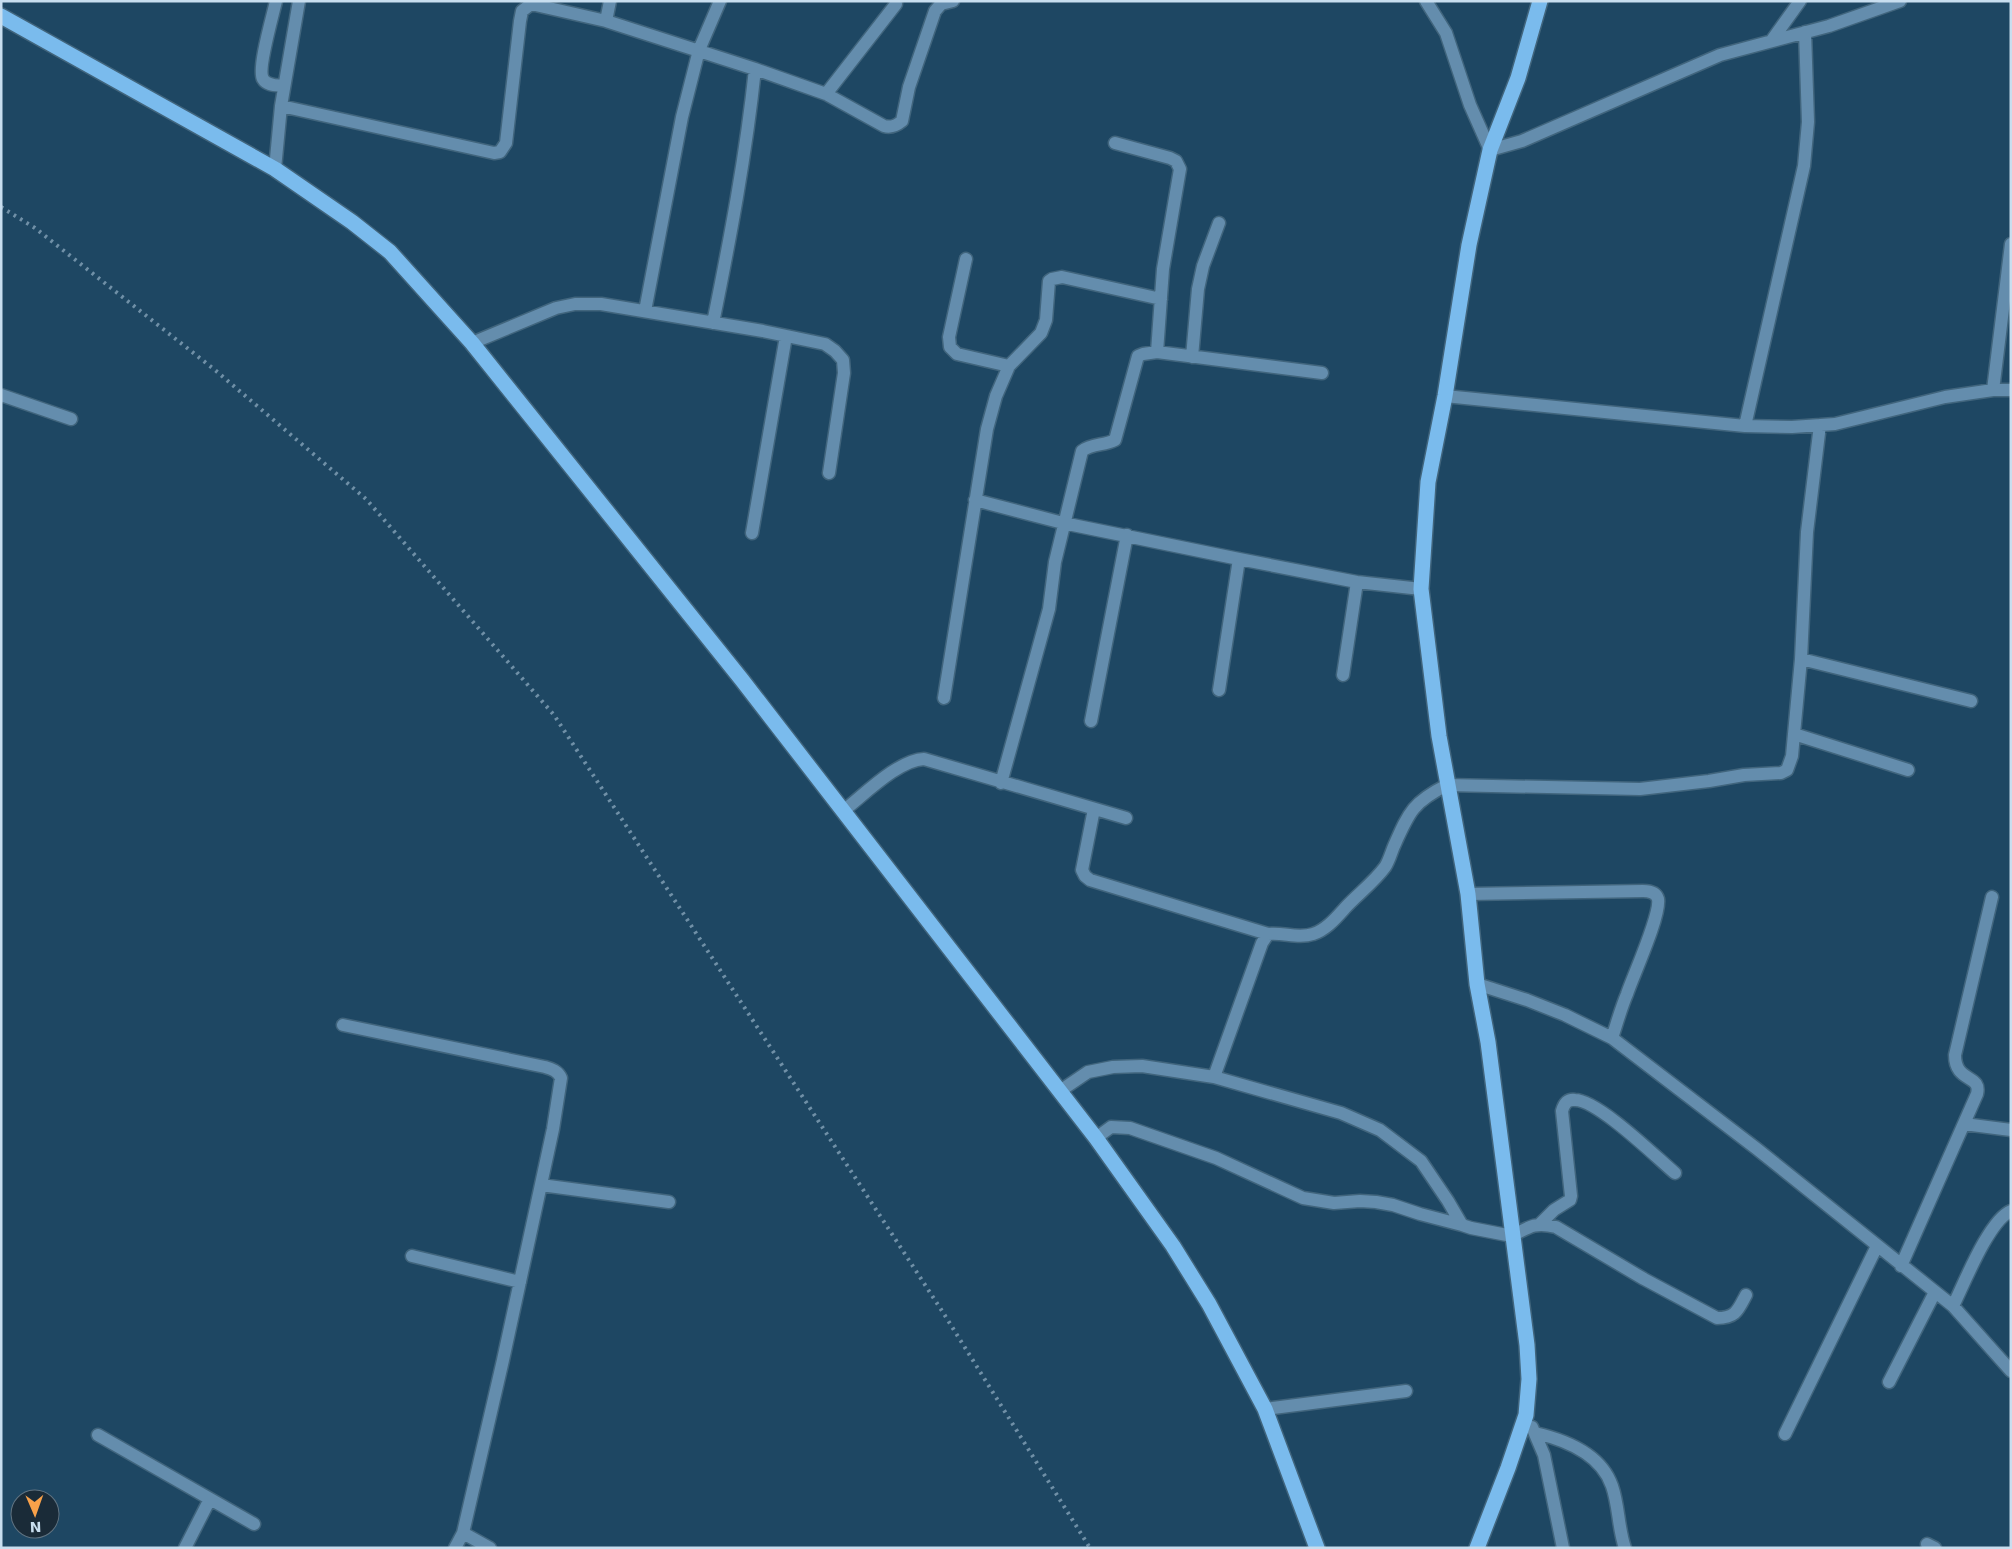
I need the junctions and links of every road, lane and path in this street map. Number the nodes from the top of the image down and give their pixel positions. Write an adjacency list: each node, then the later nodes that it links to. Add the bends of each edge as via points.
1 (276, 1): 17 (street, via 262,75 269,84)
2 (299, 1): 17 (street)
3 (610, 1): 12 (street)
4 (720, 1): 15 (street)
5 (953, 1): 18 (street, via 941,4 935,11 909,87 902,121 898,124 884,126)
6 (1540, 1): 21 (highway, via 1518,78)
7 (1800, 1): 14 (street)
8 (1900, 1): 13 (street)
9 (1429, 3): 21 (street, via 1446,33 1470,105)
10 (896, 4): 18 (street)
11 (1, 16): 22 (highway)
12 (606, 21): 15 (street); 19 (street, via 538,4 531,4 522,11 506,143 500,152 489,153)
13 (1805, 32): 14 (street); 41 (street, via 1808,122 1804,166)
14 (1772, 40): 21 (street, via 1720,55 1522,141)
15 (699, 50): 16 (street); 27 (street, via 682,118)
16 (755, 69): 18 (street); 28 (street, via 737,203)
17 (284, 86): 19 (street)
18 (826, 94)
19 (282, 106): 22 (street)
20 (1114, 144): 26 (street, via 1170,158 1176,161 1180,170)
21 (1490, 150): 38 (highway, via 1469,245)
22 (274, 169): 30 (highway, via 390,252)
23 (1219, 223): 32 (street, via 1198,290)
24 (2011, 244): 35 (street)
25 (966, 259): 33 (street, via 949,337 950,347 957,354)
26 (1161, 299): 31 (street); 33 (street, via 1062,277 1052,278 1041,333)
27 (645, 311): 28 (street); 30 (street, via 576,304 556,308)
28 (713, 323): 29 (street)
29 (786, 336): 42 (street, via 825,344 842,360 844,373); 45 (street)
30 (472, 343): 61 (highway)
31 (1157, 352): 32 (street); 44 (street, via 1138,356 1135,362 1115,440 1090,446 1082,452)
32 (1192, 357): 34 (street)
33 (1009, 366): 43 (street, via 989,421)
34 (1322, 373)
35 (1993, 390): 36 (street); 40 (street, via 1945,397)
36 (2011, 390)
37 (1, 395): 39 (street)
38 (1445, 396): 41 (street); 49 (highway, via 1428,482)
39 (71, 419)
40 (1820, 425): 41 (street); 50 (street, via 1807,532)
41 (1745, 426)
42 (829, 472)
43 (975, 500): 44 (street); 53 (street)
44 (1063, 523): 46 (street); 58 (street, via 1052,575 1049,609)
45 (752, 533)
46 (1127, 535): 47 (street); 55 (street)
47 (1239, 559): 48 (street); 52 (street)
48 (1357, 582): 49 (street); 51 (street)
49 (1421, 589): 59 (highway)
50 (1801, 660): 54 (street); 56 (street)
51 (1343, 675)
52 (1219, 690)
53 (944, 698)
54 (1972, 701)
55 (1091, 721)
56 (1794, 734): 57 (street); 59 (street, via 1790,764 1781,773 1744,774 1640,789)
57 (1908, 770)
58 (1001, 783): 60 (street); 61 (street, via 933,761 914,760 898,767)
59 (1447, 786): 63 (highway); 65 (street, via 1420,801 1409,812 1386,865 1327,926 1316,934 1305,936)
60 (1094, 809): 62 (street); 65 (street, via 1082,870 1090,880)
61 (843, 811): 70 (highway)
62 (1126, 818)
63 (1468, 894): 66 (highway); 68 (street, via 1643,890 1655,894 1658,899 1651,932)
64 (1992, 897): 71 (street, via 1955,1055 1958,1070 1979,1088)
65 (1268, 934): 69 (street)
66 (1477, 984): 68 (street, via 1565,1015); 80 (highway, via 1488,1042)
67 (343, 1025): 75 (street, via 545,1067 559,1074 559,1094)
68 (1612, 1038): 81 (street)
69 (1214, 1077): 70 (street, via 1142,1066 1113,1067 1088,1072); 79 (street, via 1341,1113 1380,1130 1421,1161)
70 (1060, 1091): 73 (highway)
71 (1964, 1124): 72 (street); 83 (street)
72 (2011, 1130)
73 (1096, 1138): 79 (street, via 1111,1127 1130,1128 1216,1158 1303,1198 1334,1203 1376,1202); 91 (highway, via 1178,1254 1209,1304)
74 (1675, 1173): 78 (street, via 1608,1116 1574,1099 1564,1104 1562,1111 1571,1196)
75 (541, 1185): 76 (street); 84 (street)
76 (668, 1202)
77 (2011, 1211): 87 (street, via 1989,1234)
78 (1540, 1224): 80 (street); 86 (street, via 1568,1233 1717,1318 1733,1315)
79 (1462, 1225): 80 (street)
80 (1512, 1236): 92 (highway, via 1527,1345)
81 (1876, 1246): 83 (street); 94 (street)
82 (412, 1256): 84 (street)
83 (1901, 1266): 85 (street)
84 (520, 1282): 98 (street)
85 (1935, 1292): 87 (street); 89 (street)
86 (1746, 1295)
87 (1953, 1306): 88 (street)
88 (2011, 1372)
89 (1889, 1382)
90 (1406, 1391): 91 (street)
91 (1265, 1409): 102 (highway)
92 (1526, 1415): 93 (street); 103 (highway)
93 (1535, 1432): 104 (street, via 1544,1455); 105 (street, via 1571,1444 1588,1455 1604,1472 1612,1486)
94 (1785, 1434)
95 (98, 1435): 96 (street)
96 (210, 1499): 97 (street); 99 (street)
97 (254, 1524)
98 (463, 1533): 100 (street); 101 (street)
99 (185, 1548)
100 (456, 1548)
101 (490, 1548)
102 (1317, 1548)
103 (1476, 1548)
104 (1563, 1548)
105 (1625, 1548)

